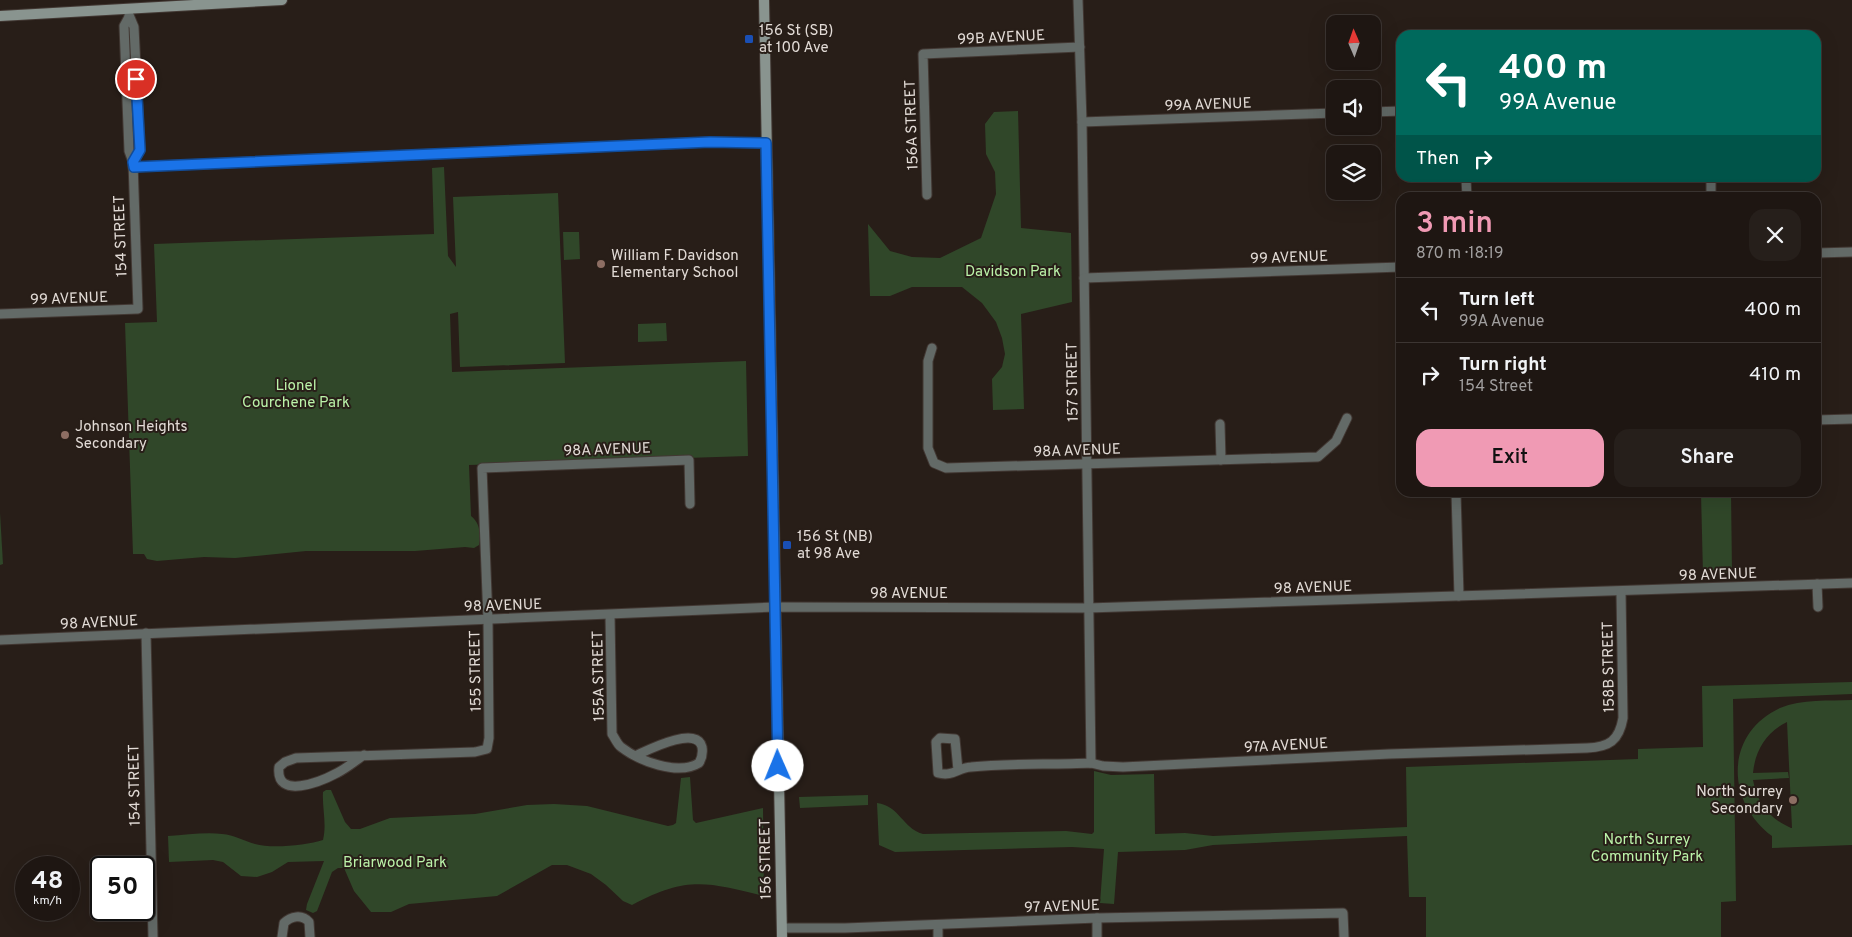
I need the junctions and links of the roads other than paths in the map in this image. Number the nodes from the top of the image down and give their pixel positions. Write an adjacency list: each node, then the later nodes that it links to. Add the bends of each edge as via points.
1 (282, 0): 4 (main road)
2 (764, 0): 12 (main road, 156 STREET)
3 (1078, 0): 6 (street, 157 STREET)
4 (129, 9): 5 (main road); 13 (street, 154 STREET, via 124,26 129,151)
5 (0, 16)
6 (1080, 47): 7 (street, 99B AVENUE); 11 (street, 157 STREET)
7 (923, 54): 14 (street, 156A STREET)
8 (1396, 111): 9 (street)
9 (1381, 112)
10 (1326, 113): 11 (street, 99A AVENUE)
11 (1082, 122): 18 (street, 157 STREET)
12 (766, 143): 13 (street, via 710,142); 35 (main road, 156 STREET)
13 (133, 165): 19 (street, 154 STREET)
14 (927, 195)
15 (1852, 252): 16 (street)
16 (1821, 254)
17 (1396, 267): 18 (street, 99 AVENUE, via 1177,278)
18 (1084, 278): 27 (street, 157 STREET)
19 (138, 309): 20 (street, 99 AVENUE)
20 (0, 314)
21 (932, 348): 27 (street, 98A AVENUE, via 928,361 928,441 934,463 951,468)
22 (1347, 418): 26 (street, 98A AVENUE, via 1336,441 1318,457)
23 (1852, 419): 24 (street)
24 (1821, 420)
25 (1220, 424): 26 (street)
26 (1221, 460): 27 (street, 98A AVENUE)
27 (1087, 462): 37 (street, 157 STREET)
28 (482, 468): 30 (street, 98A AVENUE, via 689,460); 39 (street, 155 STREET)
29 (1456, 497): 34 (street)
30 (690, 504)
31 (1852, 583): 32 (street, 98 AVENUE)
32 (1818, 584): 33 (street, 98 AVENUE); 36 (street)
33 (1620, 592): 34 (street, 98 AVENUE); 42 (street, 158B STREET, via 1623,718 1620,732)
34 (1459, 596): 37 (street, 98 AVENUE)
35 (775, 607): 37 (street, 98 AVENUE); 38 (street, 98 AVENUE); 49 (main road, 156 STREET)
36 (1818, 607)
37 (1088, 608): 45 (street, 157 STREET)
38 (610, 615): 39 (street, 98 AVENUE); 44 (street, 155A STREET, via 612,734 619,746)
39 (488, 620): 40 (street, 98 AVENUE); 43 (street, 155 STREET, via 487,749)
40 (146, 633): 41 (street, 98 AVENUE); 50 (street, 154 STREET)
41 (0, 640)
42 (1614, 740): 45 (street, 97A AVENUE, via 1606,746 1587,748 1123,767)
43 (364, 755): 43 (street, 155 STREET, via 338,773 308,784 293,786 284,783 278,774 279,767 296,758)
44 (637, 756): 44 (street, 155A STREET, via 679,739 696,740 702,748 699,763 685,768 673,768)
45 (1091, 763): 46 (street, 97A AVENUE)
46 (958, 770)
47 (1097, 918): 48 (street, 97 AVENUE); 54 (street); 55 (street, 97 AVENUE, via 1343,913)
48 (938, 925): 49 (street, 97 AVENUE); 53 (street)
49 (782, 932)
50 (153, 937)
51 (282, 937): 52 (street, via 284,923 296,917 309,922)
52 (310, 937)
53 (938, 937)
54 (1097, 937)
55 (1344, 937)

